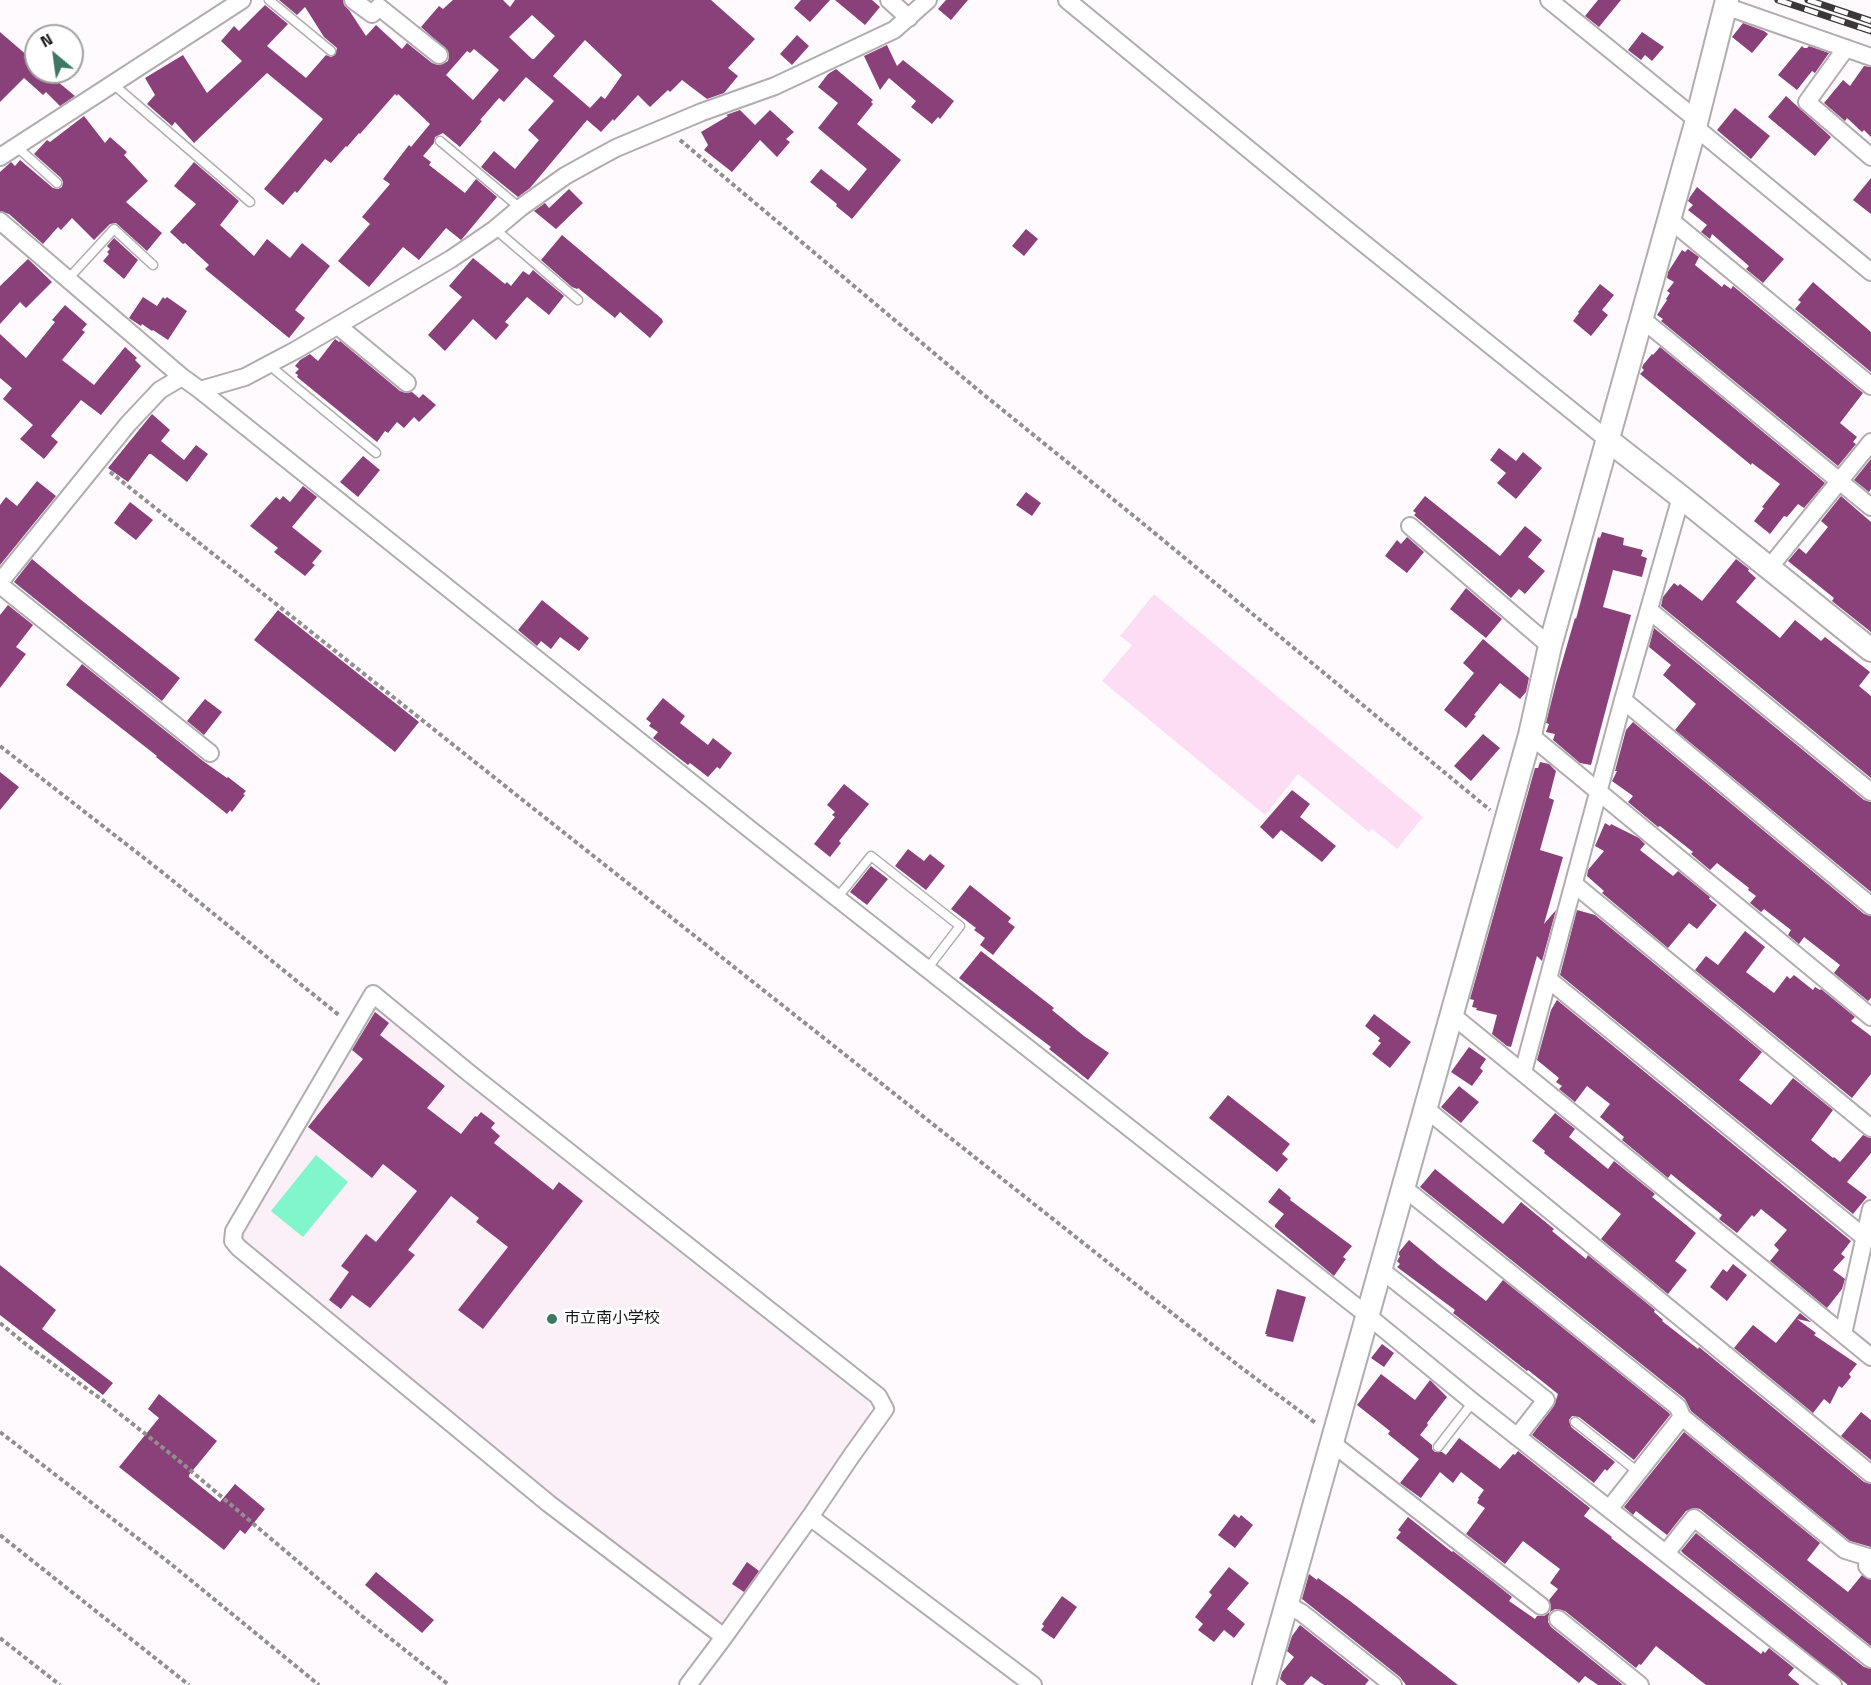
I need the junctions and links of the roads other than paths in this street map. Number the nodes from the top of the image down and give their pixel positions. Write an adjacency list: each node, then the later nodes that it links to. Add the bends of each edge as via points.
1 (242, 0): 14 (street)
2 (269, 0): 11 (lane)
3 (353, 0): 12 (street, via 372,14 379,7)
4 (889, 0): 9 (street)
5 (928, 0): 9 (street)
6 (1066, 0): 37 (street)
7 (1550, 0): 15 (street)
8 (1726, 3): 10 (street); 15 (street)
9 (909, 18): 22 (street, via 894,30 775,86 616,148 565,176)
10 (1846, 48): 13 (street); 19 (street, via 1807,102)
11 (331, 51)
12 (439, 55)
13 (1871, 57)
14 (113, 84): 17 (street); 21 (lane)
15 (1696, 124): 23 (street); 27 (street)
16 (440, 141): 22 (lane)
17 (16, 146): 18 (street); 20 (lane)
18 (0, 157)
19 (1871, 157)
20 (57, 183)
21 (250, 202)
22 (520, 208): 25 (street)
23 (1669, 219): 30 (street); 35 (street)
24 (0, 221): 28 (street)
25 (495, 229): 29 (lane); 31 (street, via 452,260)
26 (153, 265): 28 (lane, via 114,229)
27 (1871, 272)
28 (68, 279): 33 (street)
29 (578, 300)
30 (1642, 319): 37 (street); 40 (street)
31 (338, 326): 32 (street); 34 (street)
32 (269, 365): 36 (street, via 245,377); 39 (lane)
33 (182, 377): 36 (street); 45 (street, via 160,390 128,424)
34 (407, 383)
35 (1871, 386)
36 (200, 390): 55 (street)
37 (1608, 440): 41 (street); 47 (street)
38 (1871, 442): 40 (street)
39 (376, 453)
40 (1840, 481): 42 (street); 44 (street)
41 (1681, 496): 44 (street); 46 (street)
42 (1871, 507)
43 (1410, 526): 47 (street)
44 (1769, 568): 48 (street)
45 (0, 584): 51 (street)
46 (1648, 610): 49 (street); 53 (street)
47 (1550, 646): 50 (street)
48 (1871, 650)
49 (1623, 700): 52 (street); 56 (street)
50 (1530, 735): 52 (street); 59 (street)
51 (210, 753)
52 (1599, 792): 54 (street); 60 (street)
53 (1871, 792)
54 (1574, 884): 58 (street); 63 (street)
55 (837, 898): 57 (street); 57 (lane, via 871,856 960,926)
56 (1871, 906)
57 (927, 969): 68 (street)
58 (1548, 979): 61 (street); 66 (street)
59 (1452, 1015): 61 (street); 62 (street)
60 (1871, 1017)
61 (1523, 1072): 69 (street)
62 (1425, 1108): 64 (street); 78 (street)
63 (1871, 1128)
64 (1404, 1188): 67 (street); 72 (street, via 1678,1407)
65 (1871, 1209): 66 (street)
66 (1864, 1237): 69 (street)
67 (1380, 1269): 68 (street); 74 (street, via 1546,1400)
68 (1367, 1315): 71 (street); 75 (street)
69 (1843, 1334): 70 (street)
70 (1871, 1357)
71 (1473, 1402): 74 (street); 76 (lane)
72 (1682, 1417): 77 (street); 82 (street, via 1845,1550 1868,1557)
73 (1575, 1422): 77 (lane)
74 (1517, 1437): 79 (street)
75 (1333, 1440): 83 (street); 84 (street)
76 (1438, 1448)
77 (1638, 1472): 79 (street)
78 (1871, 1474)
79 (1609, 1509): 81 (street)
80 (810, 1517): 86 (street); 86 (street, via 885,1409 878,1396 373,994 234,1231 233,1241 548,1503); 89 (street)
81 (1666, 1553): 87 (street, via 1694,1518); 93 (street)
82 (1871, 1570)
83 (1286, 1604): 90 (street); 91 (street)
84 (1541, 1606)
85 (1558, 1620): 92 (street)
86 (724, 1637): 88 (street)
87 (1871, 1659)
88 (688, 1685)
89 (1033, 1685)
90 (1264, 1685)
91 (1393, 1685)
92 (1640, 1685)
93 (1833, 1685)

